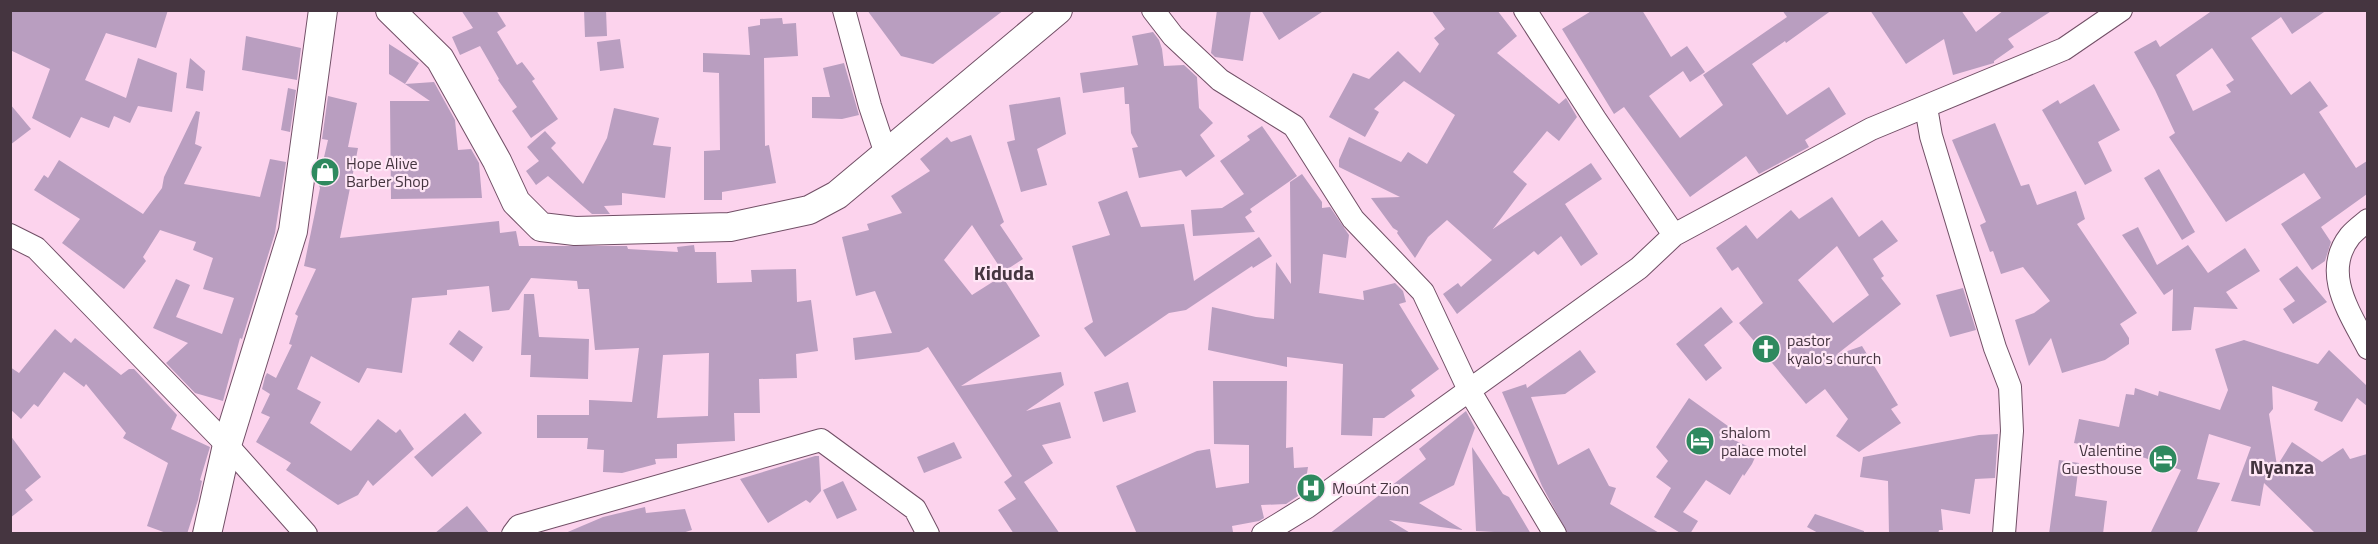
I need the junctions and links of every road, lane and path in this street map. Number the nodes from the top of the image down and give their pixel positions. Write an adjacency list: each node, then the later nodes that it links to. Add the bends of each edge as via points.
1 (323, 10): 15 (street, via 293,231)
2 (390, 10): 9 (street, via 440,59 516,202 541,227 575,231 730,227 783,217 809,210 837,195)
3 (844, 10): 9 (street)
4 (1058, 10): 9 (street)
5 (1153, 10): 14 (street, via 1173,36 1220,80 1294,126 1353,219 1423,292)
6 (1526, 10): 12 (street, via 1594,119)
7 (2121, 10): 8 (street, via 2064,49)
8 (1926, 107): 12 (street, via 1871,129); 22 (street, via 1931,136 2010,387 2012,431)
9 (886, 154)
10 (2367, 220): 13 (street, via 2349,237 2336,268 2343,300)
11 (10, 235): 15 (street, via 36,248)
12 (1674, 235): 14 (street, via 1639,268)
13 (2367, 348)
14 (1469, 390): 20 (street, via 1307,507); 21 (street)
15 (227, 445): 16 (street); 17 (street)
16 (207, 534)
17 (306, 534)
18 (513, 534): 19 (street, via 519,526 821,440 915,509)
19 (928, 534)
20 (1263, 534)
21 (1555, 534)
22 (2004, 534)

